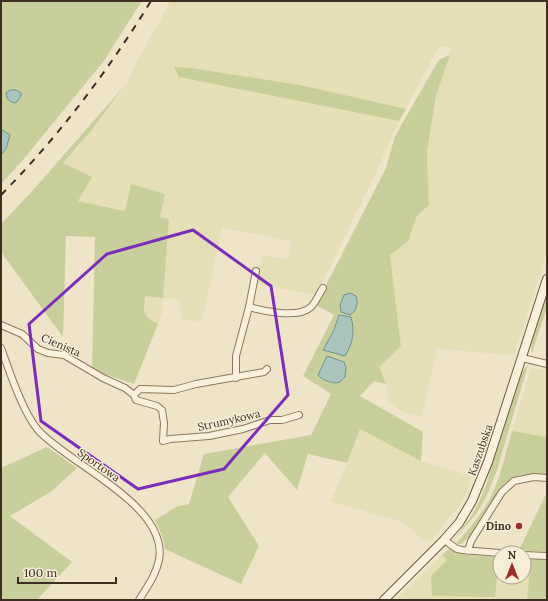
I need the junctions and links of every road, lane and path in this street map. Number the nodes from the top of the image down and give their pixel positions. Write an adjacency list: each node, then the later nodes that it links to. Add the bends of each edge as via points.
1 (256, 271): 4 (street)
2 (547, 279): 7 (main road, Kaszubska)
3 (322, 288): 4 (street, via 314,303 299,312 280,313)
4 (249, 307): 10 (street, via 236,356)
5 (1, 325): 11 (street, Cienista, via 22,334 38,349 64,355)
6 (1, 348): 20 (street, Sportowa, via 26,410 37,430 52,444 116,488 151,524 159,544 159,559 153,578)
7 (522, 358): 8 (street); 15 (main road, Kaszubska, via 477,491 466,513)
8 (547, 364)
9 (267, 369): 10 (street, via 264,372)
10 (236, 378): 11 (street, via 174,390 140,389)
11 (134, 395): 13 (street, Cienista, via 136,400 162,410)
12 (299, 416): 13 (street, Strumykowa, via 270,420 209,436)
13 (163, 441)
14 (547, 478): 16 (street, via 534,477 514,481 502,492 471,541)
15 (444, 540): 16 (street, via 457,549); 21 (main road, Kaszubska)
16 (468, 551): 17 (street)
17 (492, 552)
18 (532, 555): 19 (street)
19 (547, 556)
20 (139, 600)
21 (384, 600)

